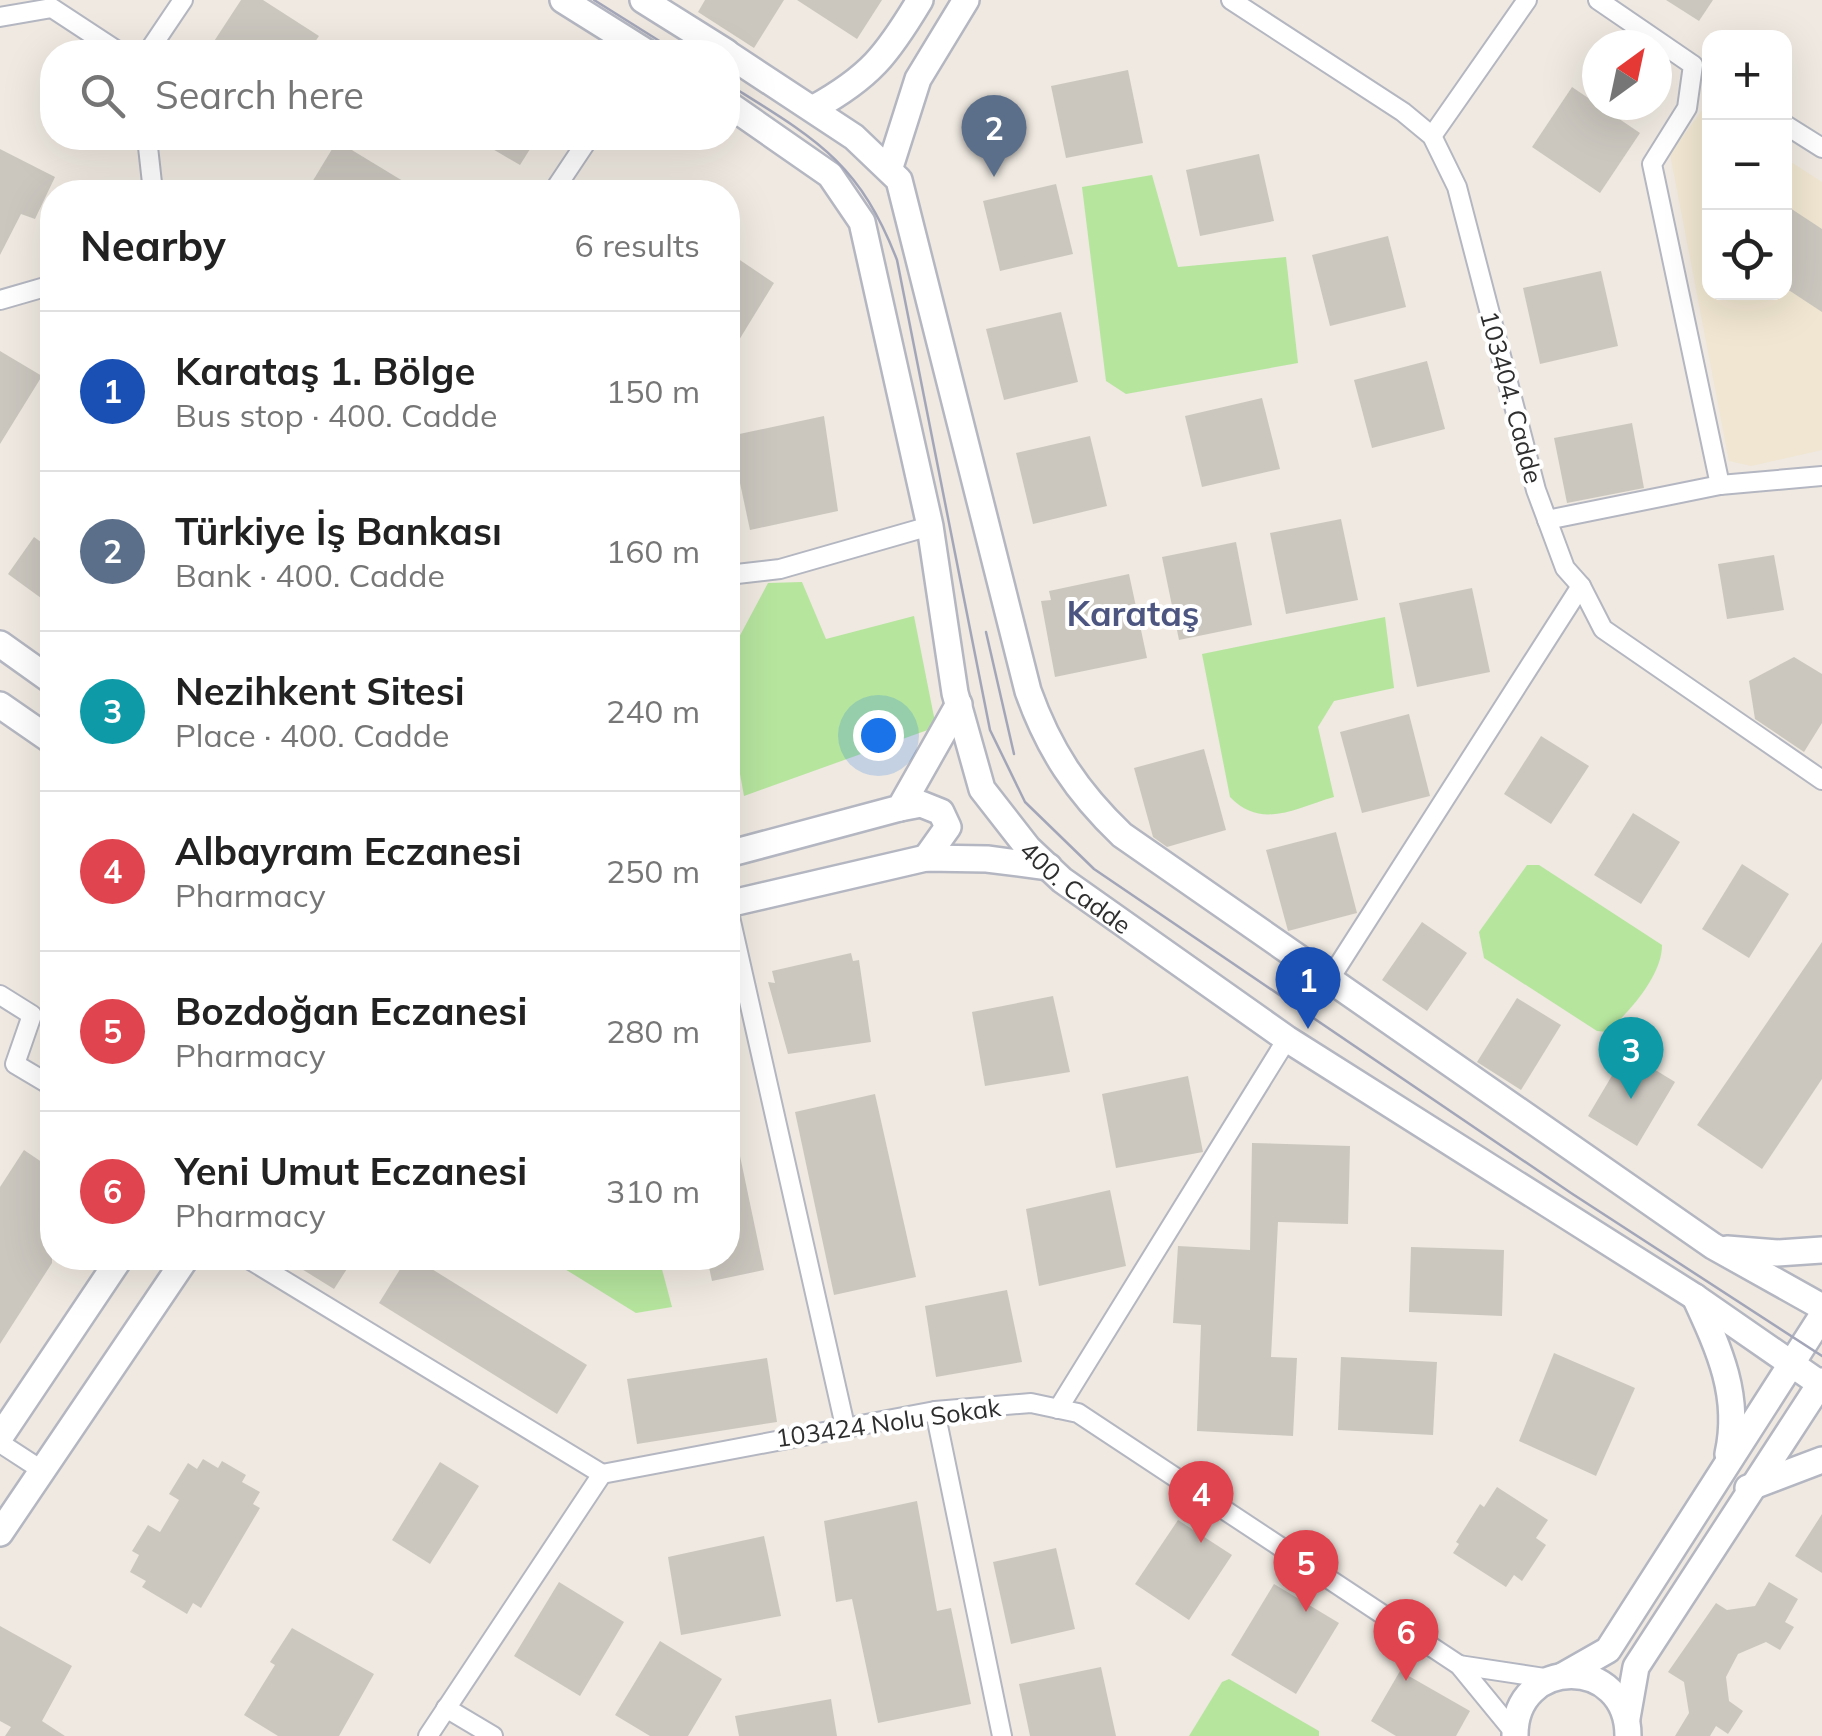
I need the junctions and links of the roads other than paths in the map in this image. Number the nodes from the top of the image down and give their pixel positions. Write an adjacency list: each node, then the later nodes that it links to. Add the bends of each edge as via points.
1 (184, 0): 12 (street)
2 (563, 0): 13 (main road)
3 (643, 0): 14 (main road)
4 (920, 0): 18 (main road, via 891,48 856,84)
5 (966, 0): 25 (main road, via 918,79)
6 (1231, 0): 21 (street, 103404. Cadde)
7 (1527, 0): 21 (street)
8 (1598, 0): 16 (street)
9 (54, 4): 10 (street); 11 (street)
10 (0, 17)
11 (104, 40)
12 (156, 40)
13 (627, 40)
14 (706, 40)
15 (740, 61): 18 (main road)
16 (1693, 65): 17 (street); 31 (street, via 1687,108 1652,164)
17 (1702, 71)
18 (814, 108): 25 (main road)
19 (740, 112): 33 (main road, 400. Cadde, via 830,175 862,222)
20 (1792, 129): 22 (street)
21 (1432, 136): 32 (street, 103404. Cadde, via 1457,187)
22 (1822, 148)
23 (148, 150): 26 (street)
24 (581, 150): 27 (street)
25 (890, 167): 48 (main road, via 920,252 1044,735 1088,802 1122,835)
26 (152, 180)
27 (561, 180)
28 (40, 288): 29 (street)
29 (0, 300)
30 (1822, 476): 31 (street)
31 (1720, 485): 32 (street)
32 (1547, 520): 35 (street, 103404. Cadde, via 1565,568)
33 (930, 526): 34 (street); 38 (main road, 400. Cadde)
34 (740, 575)
35 (1581, 586): 41 (street, 103404. Cadde, via 1604,629); 48 (street)
36 (0, 644): 37 (main road)
37 (40, 672)
38 (959, 704): 42 (main road); 45 (main road, 400. Cadde, via 982,789)
39 (0, 705): 40 (main road)
40 (40, 733)
41 (1822, 780)
42 (900, 808): 43 (main road); 44 (main road, via 921,804 940,812 948,827)
43 (740, 851)
44 (926, 858): 45 (main road); 46 (main road)
45 (1049, 867): 50 (main road, 400. Cadde)
46 (740, 903)
47 (740, 959): 64 (street)
48 (1331, 977): 52 (main road)
49 (0, 995): 51 (street, via 32,1015 16,1064)
50 (1287, 1038): 57 (main road, 400. Cadde); 62 (street)
51 (40, 1079)
52 (1713, 1246): 53 (main road); 58 (main road)
53 (1822, 1250)
54 (112, 1270): 65 (main road)
55 (178, 1270): 68 (main road)
56 (266, 1270): 69 (street)
57 (1695, 1297): 60 (main road, 400. Cadde); 67 (main road, via 1731,1387 1734,1426)
58 (1822, 1307)
59 (1822, 1316): 60 (main road)
60 (1791, 1362): 61 (main road, 400. Cadde); 67 (main road)
61 (1821, 1383): 70 (main road)
62 (1058, 1409): 63 (street, 103424 Nolu Sokak, via 1032,1403); 72 (street, 103424 Nolu Sokak, via 1078,1413)
63 (935, 1411): 64 (street, 103424 Nolu Sokak); 79 (street)
64 (845, 1426): 69 (street, 103424 Nolu Sokak)
65 (0, 1440): 68 (street)
66 (1822, 1460): 70 (main road)
67 (1725, 1468): 73 (main road, via 1608,1650)
68 (40, 1469): 71 (main road)
69 (602, 1474): 74 (street)
70 (1748, 1488): 75 (main road, via 1636,1666)
71 (0, 1533)
72 (1460, 1665): 73 (street, 103424 Nolu Sokak); 76 (street, 103424 Nolu Sokak)
73 (1558, 1677): 75 (main road, via 1604,1685); 76 (main road, via 1521,1705)
74 (446, 1708): 77 (street); 78 (street)
75 (1629, 1731)
76 (1515, 1734)
77 (428, 1736)
78 (493, 1736)
79 (1002, 1736)

